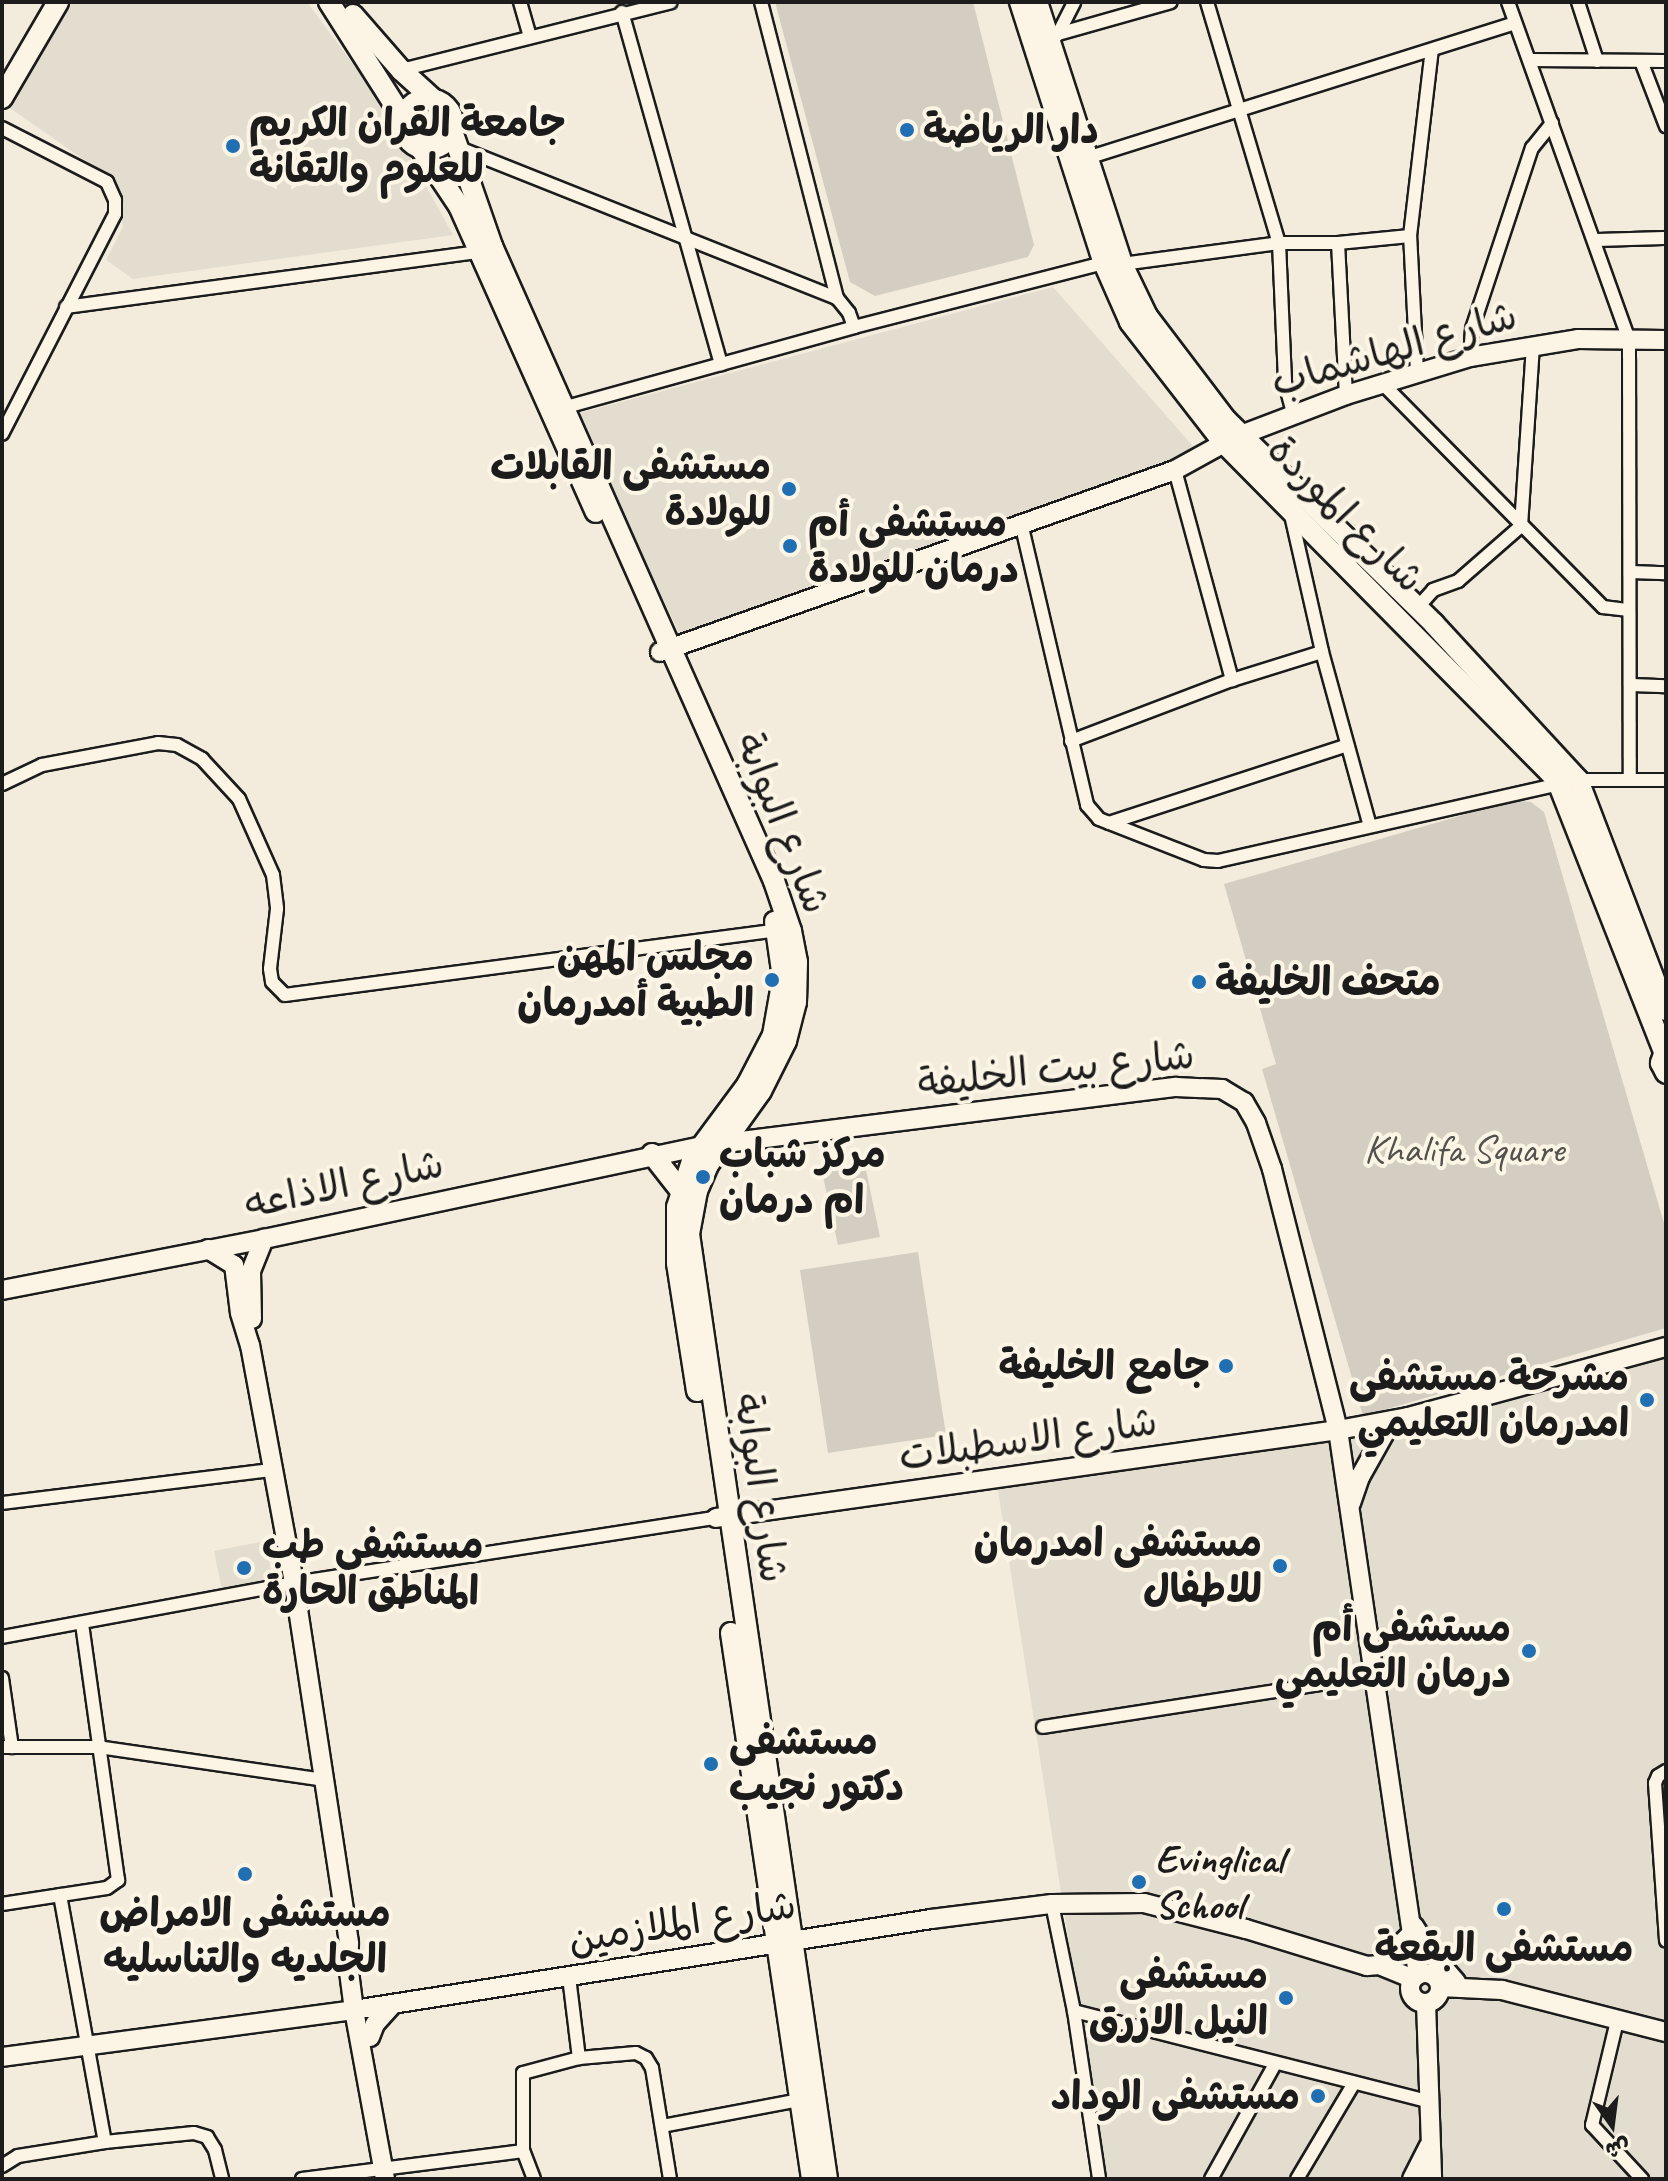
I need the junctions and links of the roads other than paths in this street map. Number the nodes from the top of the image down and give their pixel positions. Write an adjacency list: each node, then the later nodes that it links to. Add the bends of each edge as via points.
1 (58, 2): 24 (main road)
2 (329, 2): 27 (main road)
3 (344, 2): 23 (main road)
4 (520, 2): 16 (street)
5 (671, 2): 14 (street)
6 (761, 2): 42 (street)
7 (1020, 2): 17 (main road, شارع الموردة)
8 (1037, 2): 17 (main road, شارع الموردة)
9 (1074, 2): 17 (street)
10 (1171, 2): 17 (street)
11 (1207, 2): 26 (street)
12 (1508, 2): 15 (street)
13 (1578, 2): 20 (street)
14 (622, 12): 16 (street); 35 (street)
15 (1515, 23): 18 (street); 19 (street)
16 (530, 37): 23 (street)
17 (1047, 42): 33 (main road, شارع الموردة); 41 (main road, شارع الموردة)
18 (1432, 50): 26 (street); 34 (street)
19 (1530, 60): 20 (street); 28 (street)
20 (1597, 61): 21 (street)
21 (1641, 61): 22 (street); 29 (street)
22 (1666, 61)
23 (401, 70): 25 (main road)
24 (2, 98)
25 (433, 99): 27 (main road, via 411,105); 31 (main road, via 447,107)
26 (1242, 110): 33 (street); 38 (street)
27 (403, 118): 32 (main road, via 404,134)
28 (1552, 123): 37 (street); 48 (street, via 1532,148 1472,329)
29 (1666, 126)
30 (2, 128): 43 (street, via 107,182 115,200 115,214)
31 (455, 139): 32 (main road); 35 (street); 53 (main road, شارع البوابة)
32 (421, 149): 40 (main road, شارع البوابة, via 443,177)
33 (1087, 158): 41 (main road, شارع الموردة)
34 (1410, 236): 39 (street); 50 (street)
35 (685, 238): 42 (street); 49 (street)
36 (1666, 238): 37 (street)
37 (1595, 240): 45 (street)
38 (1279, 243): 39 (street); 41 (street); 54 (street, via 1285,383)
39 (1338, 243): 52 (street)
40 (480, 252): 43 (street); 53 (main road, شارع البوابة)
41 (1113, 264): 44 (street); 56 (main road, شارع الموردة, via 1130,322)
42 (837, 298): 44 (street)
43 (66, 307): 55 (street)
44 (854, 327): 49 (street)
45 (1629, 340): 46 (street, شارع الهاشماب); 47 (street, شارع الهاشماب); 61 (street)
46 (1666, 340)
47 (1533, 345): 48 (street, شارع الهاشماب); 60 (street)
48 (1470, 357): 50 (street, شارع الهاشماب)
49 (721, 364): 53 (street)
50 (1417, 372): 51 (street, شارع الهاشماب)
51 (1382, 383): 52 (street, شارع الهاشماب); 60 (street)
52 (1346, 395): 54 (street, شارع الهاشماب)
53 (557, 410): 67 (main road, شارع البوابة)
54 (1293, 413): 56 (street, شارع الهاشماب)
55 (2, 434)
56 (1233, 439): 57 (street, شارع الهاشماب); 58 (main road, شارع الموردة); 63 (main road, شارع الموردة)
57 (1175, 470): 59 (street, شارع الهاشماب); 69 (street)
58 (1290, 510): 66 (main road, شارع الموردة); 68 (street)
59 (1021, 523): 67 (street, شارع الهاشماب); 72 (street)
60 (1521, 526): 63 (street, via 1458,581 1433,590); 64 (street, via 1603,607)
61 (1631, 572): 62 (street); 64 (street)
62 (1666, 573)
63 (1417, 608): 65 (main road, شارع الموردة)
64 (1629, 610): 70 (street)
65 (1434, 624): 66 (main road); 76 (main road, شارع الموردة)
66 (1422, 641): 76 (main road, شارع الموردة)
67 (666, 650): 80 (main road, شارع البوابة); 84 (main road, شارع البوابة, via 779,894 797,962 796,1002 786,1041 761,1091)
68 (1322, 652): 69 (street); 73 (street)
69 (1232, 680): 72 (street)
70 (1631, 685): 71 (street); 74 (street)
71 (1666, 686)
72 (1071, 741): 78 (street, via 1087,805)
73 (1347, 745): 78 (street); 79 (street)
74 (1630, 780): 75 (street); 76 (street)
75 (1666, 780)
76 (1568, 783): 79 (street); 81 (main road, شارع الموردة); 82 (main road, شارع الموردة)
77 (2, 784): 80 (street, via 42,765 117,748 158,743 191,751 228,785 259,837 273,875 277,909 272,982 285,995)
78 (1109, 823): 79 (street, via 1218,861)
79 (1370, 826)
80 (778, 930): 85 (main road, شارع البوابة, via 783,978 773,1035 747,1085)
81 (1666, 1010)
82 (1665, 1050): 83 (main road, شارع الموردة, via 1661,1063)
83 (1666, 1073)
84 (722, 1144): 85 (street, شارع بيت الخليفة); 94 (street, شارع بيت الخليفة, via 1176,1087 1222,1089 1235,1095 1256,1123 1272,1169); 98 (main road, شارع البوابة, via 697,1191 689,1234)
85 (701, 1146): 86 (street, شارع الاذاعه); 87 (main road, شارع البوابة)
86 (652, 1154): 87 (main road); 88 (street, شارع الاذاعه)
87 (681, 1191): 98 (main road, شارع البوابة, via 677,1263)
88 (264, 1239): 89 (street, شارع الاذاعه); 91 (street, via 249,1283)
89 (208, 1249): 90 (street, شارع الاذاعه); 91 (street, via 234,1265)
90 (2, 1290)
91 (250, 1345): 95 (street)
92 (1666, 1347): 93 (street, شارع الاسطبلات)
93 (1392, 1420): 94 (street, شارع الاسطبلات); 97 (street)
94 (1338, 1430): 97 (street, شارع بيت الخليفة); 98 (street, شارع الاسطبلات)
95 (271, 1470): 96 (street); 99 (street)
96 (2, 1503)
97 (1349, 1507): 102 (street, شارع بيت الخليفة)
98 (722, 1517): 99 (street); 114 (main road, شارع البوابة)
99 (294, 1583): 100 (street); 108 (street)
100 (82, 1625): 101 (street); 106 (street)
101 (2, 1637)
102 (1374, 1676): 104 (street); 112 (street, شارع بيت الخليفة)
103 (2, 1678): 105 (street)
104 (1043, 1727)
105 (7, 1747): 106 (street)
106 (98, 1747): 108 (street); 109 (street, via 118,1880 107,1888)
107 (1666, 1771): 113 (street, via 1655,1783)
108 (325, 1780): 122 (street, via 348,1964)
109 (60, 1895): 110 (street); 127 (street)
110 (2, 1904)
111 (1052, 1904): 114 (street, شارع الملازمين); 115 (street, شارع الملازمين, via 1144,1903); 123 (street)
112 (1410, 1926): 115 (street); 117 (street, شارع بيت الخليفة); 119 (street)
113 (1666, 1941)
114 (785, 1943): 116 (street, شارع الملازمين); 132 (main road); 146 (main road)
115 (1373, 1966): 117 (street, شارع الملازمين, via 1377,1976)
116 (569, 1977): 121 (street, شارع الملازمين); 129 (street)
117 (1414, 1981): 118 (street, via 1433,1975); 120 (street, via 1412,1996)
118 (1440, 1987): 119 (street); 120 (street, via 1439,1995)
119 (1462, 1988): 124 (street, via 1502,1990)
120 (1426, 2003): 134 (street)
121 (393, 2004): 122 (street, شارع الملازمين); 126 (street)
122 (360, 2009): 126 (street); 127 (street, شارع الملازمين); 133 (street)
123 (1074, 2011): 130 (street); 147 (street)
124 (1617, 2021): 125 (street); 152 (street, via 1592,2125)
125 (1666, 2032)
126 (370, 2037): 133 (street)
127 (87, 2045): 128 (street, شارع الملازمين); 137 (street)
128 (2, 2057)
129 (579, 2058): 135 (street, via 636,2053 646,2058); 138 (street, via 523,2073)
130 (1275, 2064): 131 (street); 148 (street)
131 (1354, 2083): 134 (street); 149 (street)
132 (800, 2100): 135 (street); 145 (main road)
133 (372, 2101): 140 (street)
134 (1432, 2102): 136 (street)
135 (662, 2126): 144 (street)
136 (1432, 2140): 150 (street); 151 (street)
137 (105, 2142): 139 (street, via 18,2156); 141 (street, via 194,2133 207,2137)
138 (523, 2151): 140 (street); 143 (street)
139 (2, 2166)
140 (384, 2173): 142 (street)
141 (222, 2179)
142 (302, 2179)
143 (534, 2179)
144 (670, 2179)
145 (812, 2179)
146 (827, 2179)
147 (1099, 2179)
148 (1211, 2179)
149 (1297, 2179)
150 (1412, 2179)
151 (1432, 2179)
152 (1642, 2179)

